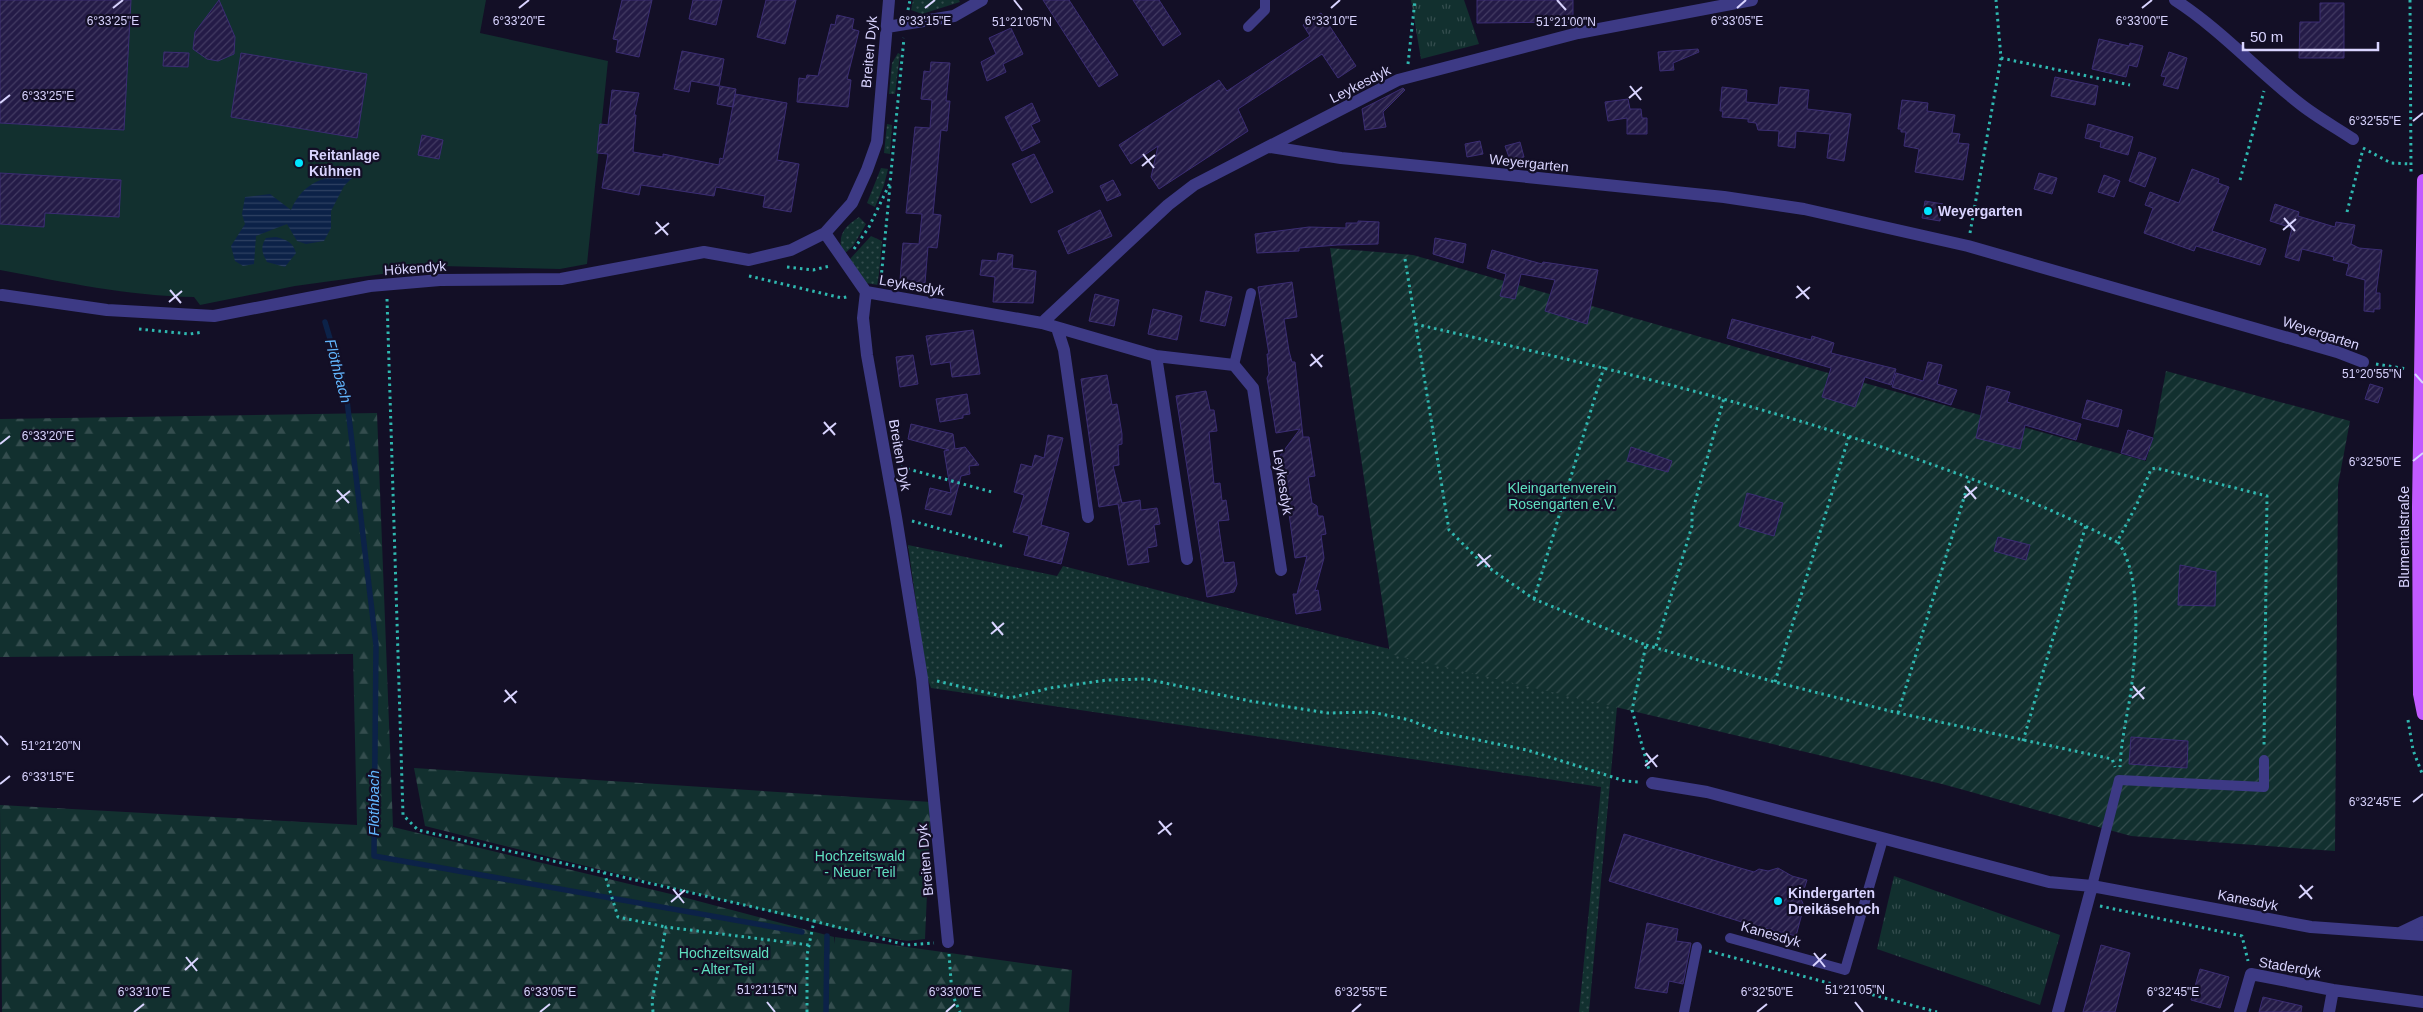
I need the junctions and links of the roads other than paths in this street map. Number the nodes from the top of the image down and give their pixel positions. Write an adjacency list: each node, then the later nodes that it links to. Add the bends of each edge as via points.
1 (889, 0): 6 (street, Breiten Dyk)
2 (982, 0): 6 (street, via 954,16)
3 (1265, 0): 7 (lane, via 1265,10)
4 (1752, 0): 9 (street, Leykesdyk, via 1578,33 1398,80)
5 (2175, 0): 8 (street, via 2300,104)
6 (887, 27): 11 (street, Breiten Dyk, via 877,142 852,203)
7 (1248, 27)
8 (2353, 139)
9 (1270, 147): 15 (street, Leykesdyk, via 1194,185 1168,205); 18 (street, Weyergarten, via 1341,158 1764,202 1968,246 2328,349)
10 (2423, 180): 23 (main road, Blumentalstraße, via 2419,632 2419,694)
11 (825, 233): 12 (street); 14 (street, Hökendyk, via 791,250 748,260 704,252 562,279 440,280 370,286 214,316 108,310)
12 (866, 292): 15 (street, Leykesdyk); 32 (street, Breiten Dyk, via 863,318 867,355 922,678)
13 (1251, 293): 19 (lane)
14 (2, 295)
15 (1042, 322): 16 (street, Leykesdyk)
16 (1057, 328): 17 (street, Leykesdyk); 20 (street, via 1064,350)
17 (1156, 356): 19 (street, Leykesdyk); 21 (street)
18 (2363, 362)
19 (1234, 364): 22 (street, Leykesdyk, via 1253,388)
20 (1088, 517)
21 (1187, 559)
22 (1281, 570)
23 (2423, 714)
24 (2264, 760): 27 (lane, via 2264,787 2119,780)
25 (1652, 783): 26 (street, Kanesdyk, via 1707,792)
26 (1883, 838): 27 (street, Kanesdyk, via 2049,882); 31 (lane, Kanesdyk, via 1845,970)
27 (2092, 886): 29 (street, Kanesdyk, via 2311,927); 37 (street)
28 (2423, 922): 29 (street, Kanesdyk)
29 (2400, 933): 30 (street, Kanesdyk)
30 (2423, 935)
31 (1730, 938)
32 (948, 942)
33 (1697, 947): 36 (lane)
34 (2333, 990): 35 (street, Staderdyk); 38 (street, Staderdyk, via 2251,974); 39 (street, Staderdyk)
35 (2417, 1005)
36 (1684, 1012)
37 (2058, 1012)
38 (2240, 1012)
39 (2329, 1012)

